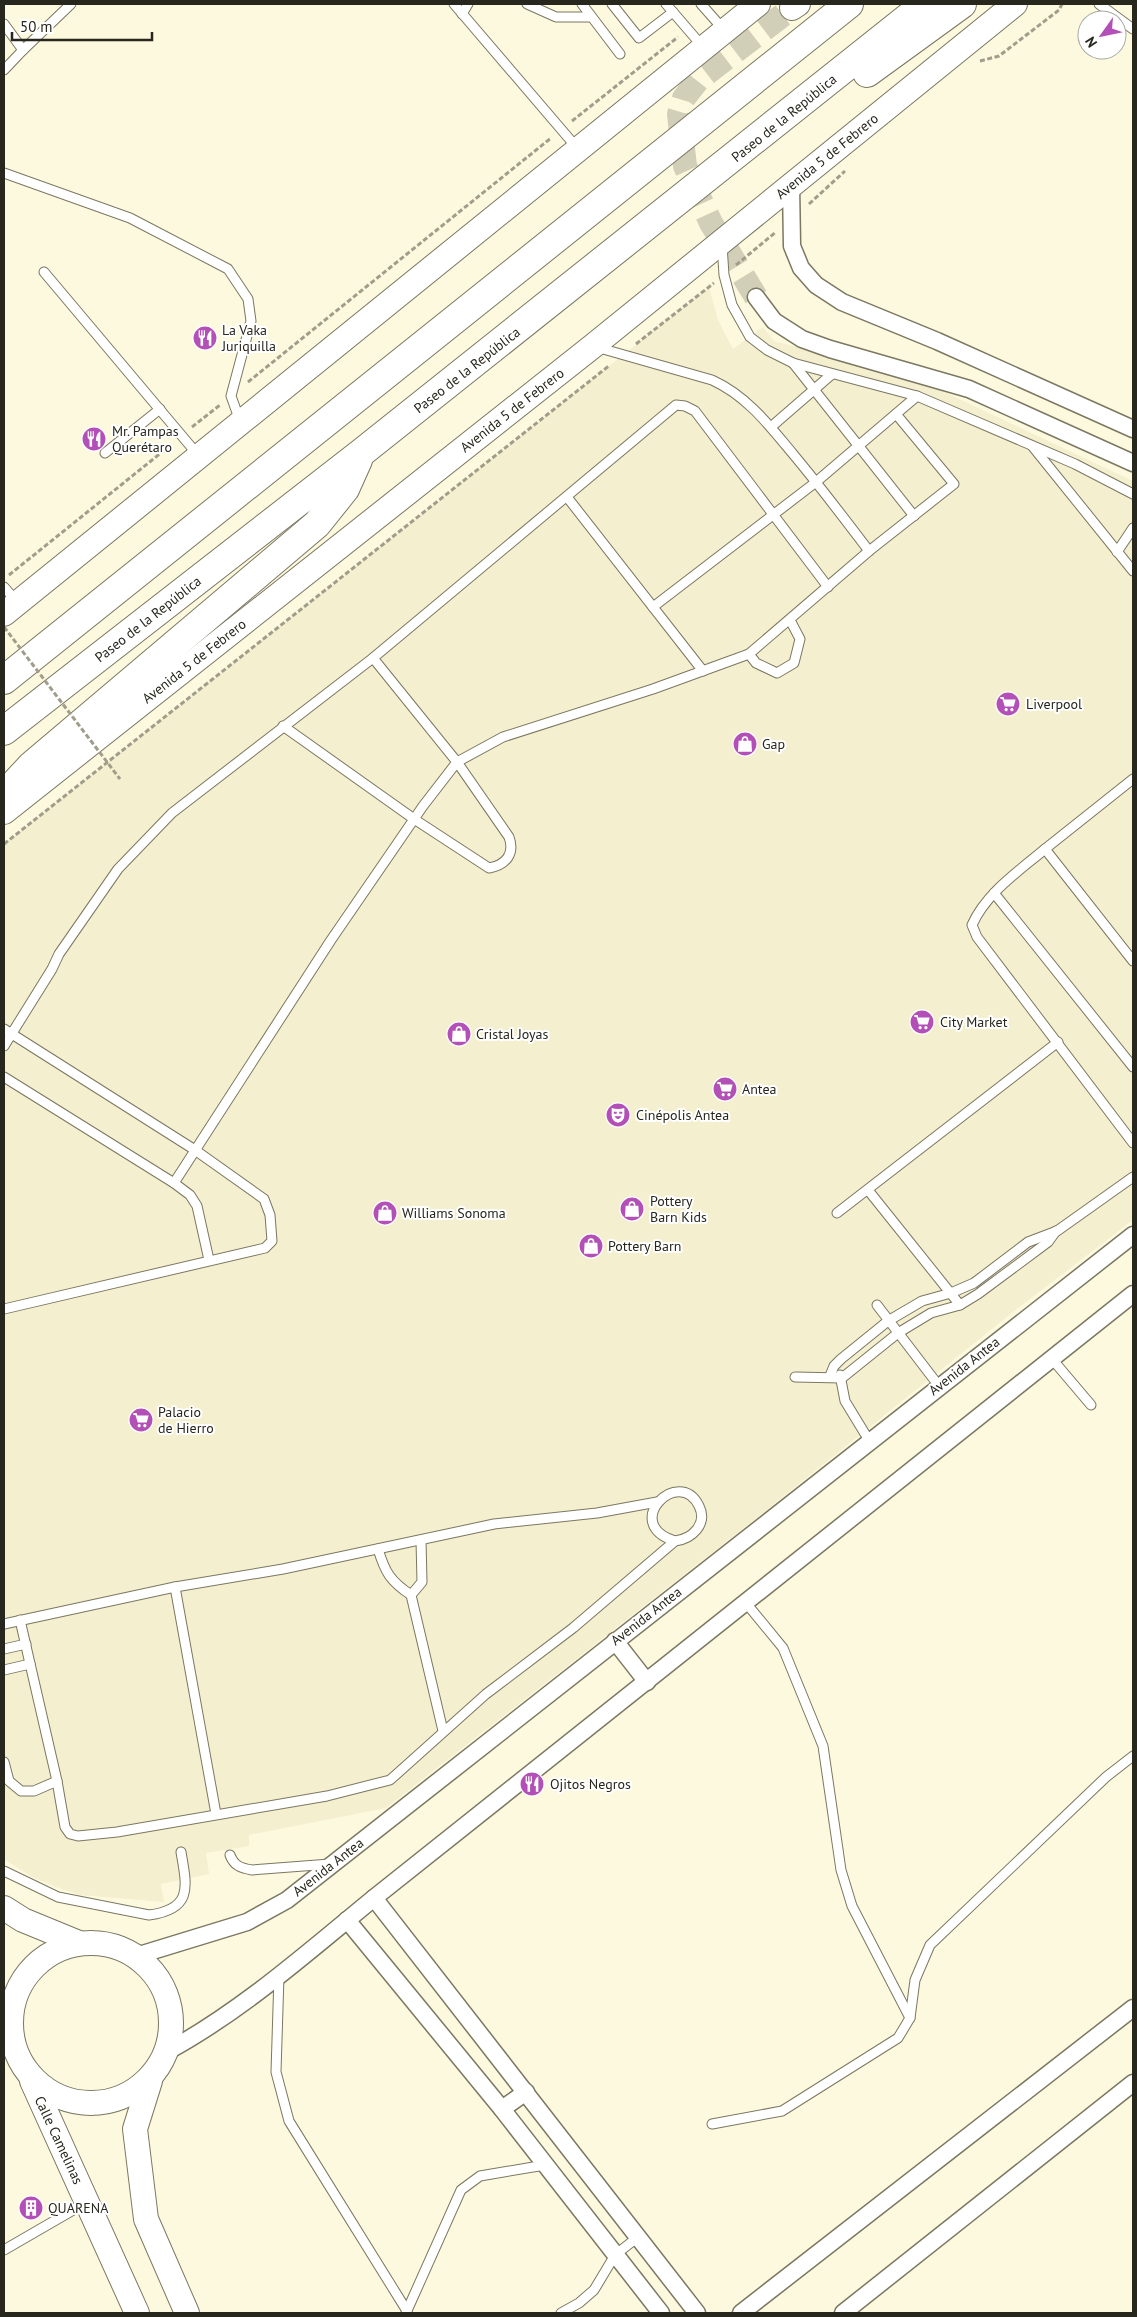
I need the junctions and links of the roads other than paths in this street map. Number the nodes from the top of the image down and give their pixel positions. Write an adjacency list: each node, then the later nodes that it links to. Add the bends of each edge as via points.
1 (71, 4): 22 (lane)
2 (454, 4): 16 (lane)
3 (468, 4): 16 (lane)
4 (527, 4): 17 (lane, via 556,17)
5 (582, 4): 17 (lane)
6 (612, 4): 15 (lane, via 639,38)
7 (666, 4): 15 (lane)
8 (701, 4): 20 (lane)
9 (758, 4): 20 (main road)
10 (849, 4): 64 (highway)
11 (925, 4): 25 (highway, Paseo de la República)
12 (962, 4): 25 (highway, via 846,88)
13 (1015, 4): 28 (main road, Avenida 5 de Febrero)
14 (1099, 4): 19 (lane)
15 (673, 12): 21 (lane)
16 (462, 14): 26 (lane)
17 (591, 17): 23 (lane)
18 (4, 24): 22 (lane)
19 (1133, 29)
20 (724, 30): 21 (main road)
21 (695, 38): 26 (main road)
22 (24, 50): 24 (lane)
23 (620, 54)
24 (4, 70)
25 (759, 138): 45 (highway, Paseo de la República)
26 (578, 149): 39 (main road)
27 (4, 173): 39 (lane, via 130,218 228,269 248,299 251,321 231,396)
28 (790, 185): 29 (main road, Avenida 5 de Febrero); 41 (street, via 792,246 801,268 816,286 842,302 937,340)
29 (721, 242): 32 (main road, Avenida 5 de Febrero); 33 (lane, via 724,275 732,305 750,337)
30 (44, 272): 37 (lane)
31 (756, 297): 47 (street, via 774,321 802,339 969,389)
32 (593, 346): 40 (lane, via 712,380 748,402); 70 (main road, Avenida 5 de Febrero)
33 (793, 363): 34 (lane); 35 (lane)
34 (832, 374): 35 (lane); 36 (lane)
35 (813, 389): 40 (lane); 43 (lane)
36 (917, 396): 38 (lane); 42 (lane)
37 (160, 409): 44 (lane); 46 (lane)
38 (896, 414): 43 (lane); 52 (lane, via 954,484)
39 (240, 422): 46 (main road)
40 (771, 427): 48 (lane)
41 (1133, 429)
42 (1032, 445): 49 (lane); 55 (lane)
43 (859, 447): 48 (lane); 52 (lane)
44 (105, 452)
45 (362, 453): 66 (highway, Paseo de la República); 69 (highway, via 345,489 317,524 30,766)
46 (198, 455): 58 (main road)
47 (1133, 463)
48 (816, 482): 51 (lane); 54 (lane)
49 (1133, 494)
50 (567, 497): 51 (lane, via 676,405 695,412); 59 (lane); 62 (lane)
51 (774, 514): 57 (lane); 59 (lane)
52 (914, 516): 54 (lane)
53 (1133, 528): 55 (lane)
54 (869, 550): 57 (lane)
55 (1117, 552): 56 (lane)
56 (1133, 572)
57 (828, 587): 60 (lane)
58 (9, 601)
59 (654, 608): 63 (lane)
60 (790, 620): 61 (lane); 61 (lane, via 800,639 794,663 777,673 756,663)
61 (749, 654): 63 (lane)
62 (373, 658): 65 (lane); 67 (lane)
63 (703, 671): 67 (lane, via 503,737)
64 (4, 680)
65 (283, 726): 71 (lane); 76 (lane, via 172,813 118,869 59,954)
66 (4, 731)
67 (457, 762): 71 (lane); 71 (lane, via 509,837 510,855 498,866 490,868)
68 (1133, 779): 72 (lane)
69 (4, 795)
70 (4, 812)
71 (414, 819): 82 (lane)
72 (1045, 849): 73 (lane); 74 (lane)
73 (994, 893): 77 (lane, via 978,911 972,924 977,937); 79 (lane)
74 (1133, 961)
75 (4, 1029): 76 (lane)
76 (11, 1035): 78 (lane); 82 (lane)
77 (1058, 1042): 81 (lane); 85 (lane)
78 (4, 1046)
79 (1133, 1067)
80 (4, 1077): 84 (lane)
81 (1133, 1142)
82 (195, 1150): 84 (lane); 89 (lane, via 264,1199 273,1230 272,1240 265,1248)
83 (1133, 1177): 87 (lane)
84 (174, 1183): 89 (lane, via 190,1195 197,1206)
85 (868, 1190): 86 (lane); 90 (lane)
86 (837, 1213)
87 (1056, 1231): 90 (lane, via 1028,1242 974,1283); 93 (lane, via 1048,1242)
88 (1133, 1235): 102 (street, Avenida Antea)
89 (209, 1260): 94 (lane)
90 (951, 1294): 93 (lane); 95 (lane, via 922,1301)
91 (1133, 1294): 97 (street)
92 (877, 1305): 95 (lane)
93 (960, 1305): 96 (lane, via 931,1313)
94 (4, 1309)
95 (888, 1321): 96 (lane); 98 (lane)
96 (898, 1332): 101 (lane); 102 (lane)
97 (1052, 1359): 103 (lane); 111 (street)
98 (834, 1366): 100 (lane); 101 (lane)
99 (795, 1376): 100 (lane)
100 (830, 1376): 101 (lane)
101 (842, 1378): 104 (lane, via 846,1401)
102 (939, 1386): 104 (street, Avenida Antea)
103 (1091, 1405)
104 (870, 1442): 114 (street, Avenida Antea)
105 (657, 1502): 106 (lane, via 597,1513 494,1524); 107 (lane, via 653,1512 657,1531); 107 (lane, via 674,1492 692,1498 699,1506 701,1516 694,1534 685,1540)
106 (421, 1540): 108 (lane); 110 (lane, via 422,1582)
107 (675, 1541): 120 (lane, via 573,1628)
108 (378, 1548): 109 (lane); 110 (lane, via 385,1572 398,1587)
109 (175, 1587): 112 (lane); 124 (lane)
110 (411, 1595): 120 (lane)
111 (746, 1603): 119 (street); 136 (lane, via 783,1648 823,1746 841,1870 852,1906)
112 (20, 1620): 113 (lane); 115 (lane)
113 (4, 1624)
114 (615, 1641): 119 (street); 127 (street, Avenida Antea)
115 (26, 1644): 116 (lane); 117 (lane)
116 (4, 1649)
117 (30, 1664): 118 (lane); 123 (lane)
118 (4, 1670)
119 (647, 1682): 129 (street)
120 (443, 1731): 124 (lane, via 390,1780 327,1796)
121 (1133, 1756): 136 (lane, via 1106,1777 930,1945 915,1980)
122 (4, 1762): 123 (lane, via 9,1781 21,1791 34,1791)
123 (57, 1781): 124 (lane, via 65,1827 70,1834 78,1836)
124 (216, 1814)
125 (181, 1852): 128 (lane, via 186,1884 184,1898 163,1913 149,1914 64,1899)
126 (230, 1855): 127 (lane, via 240,1868 252,1870)
127 (333, 1863): 133 (street, Avenida Antea, via 286,1900 246,1922)
128 (4, 1870)
129 (374, 1898): 131 (street); 142 (street)
130 (4, 1908): 132 (main road, via 23,1920)
131 (347, 1920): 134 (street); 143 (street)
132 (79, 1943): 133 (main road, via 109,1944); 137 (main road, via 55,1950 35,1965 20,1984)
133 (136, 1956): 138 (main road, via 152,1970 164,1988 171,2008)
134 (280, 1976): 138 (street, via 197,2035); 150 (lane, via 276,2072 289,2121)
135 (1133, 2008): 156 (street)
136 (910, 2018): 144 (lane, via 898,2038 782,2111)
137 (7, 2027): 139 (main road)
138 (170, 2040): 140 (main road)
139 (30, 2077): 140 (main road, via 57,2097 89,2105 122,2099); 146 (main road, Calle Camelinas)
140 (150, 2080): 152 (main road, via 135,2129 146,2219)
141 (1133, 2083): 157 (street)
142 (526, 2092): 143 (street); 147 (street)
143 (502, 2110): 145 (street)
144 (712, 2124)
145 (545, 2165): 149 (street); 150 (lane, via 480,2176 461,2190)
146 (87, 2202): 148 (lane); 151 (main road, Calle Camelinas)
147 (638, 2237): 149 (lane); 155 (street)
148 (4, 2250)
149 (615, 2255): 153 (lane, via 594,2290); 154 (street)
150 (407, 2312)
151 (137, 2313)
152 (187, 2313)
153 (560, 2313)
154 (660, 2313)
155 (696, 2313)
156 (741, 2313)
157 (843, 2313)

